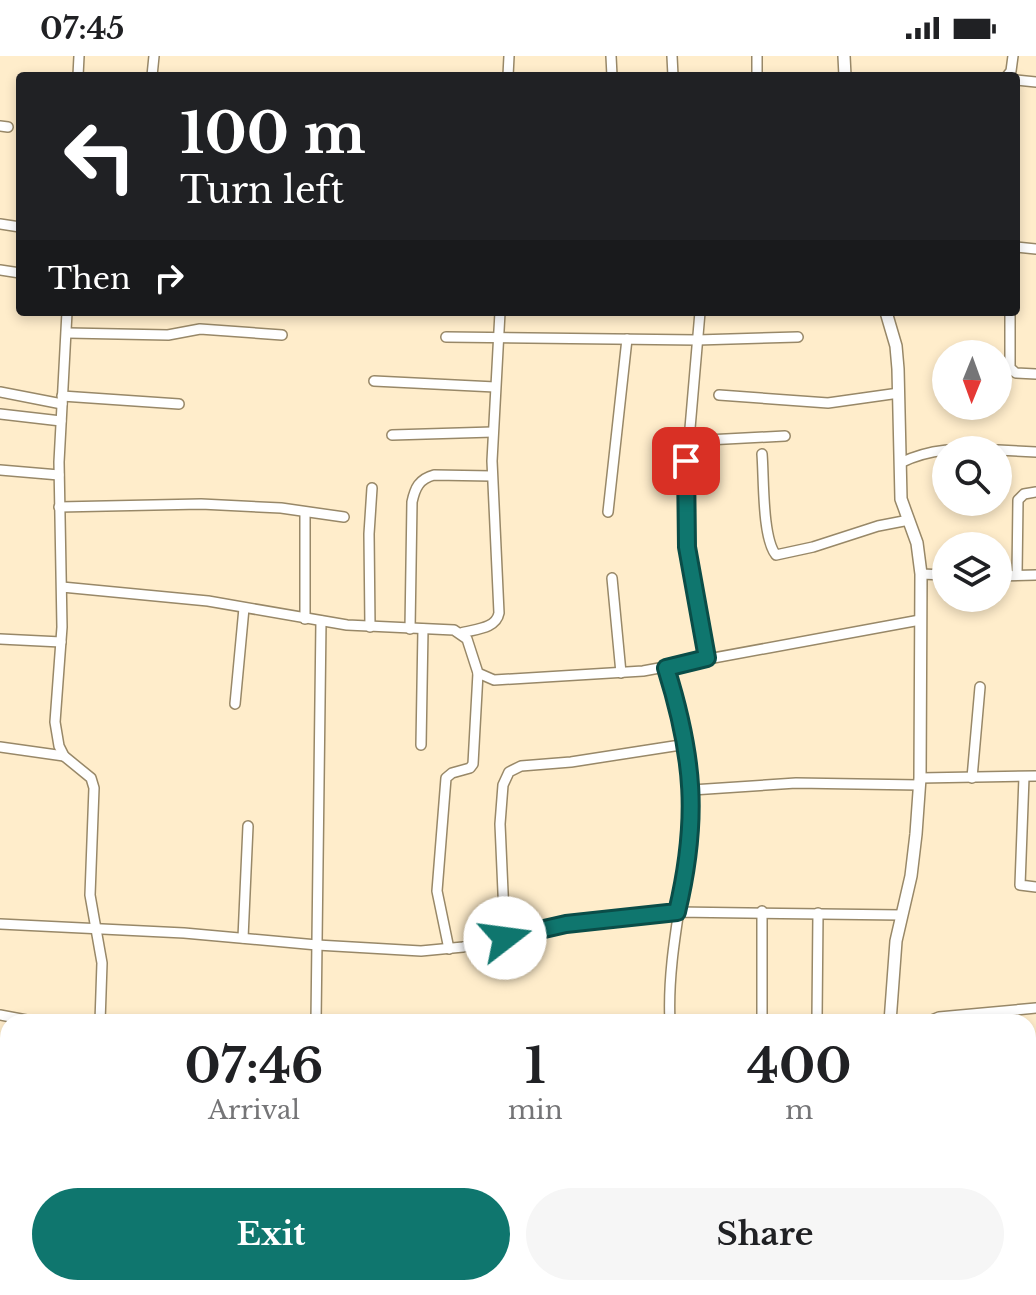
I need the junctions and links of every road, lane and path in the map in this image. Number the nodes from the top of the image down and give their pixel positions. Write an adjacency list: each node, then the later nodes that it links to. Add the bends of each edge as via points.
1 (67, 316): 6 (street)
2 (500, 316): 10 (street)
3 (700, 316): 12 (street)
4 (887, 316): 17 (street, via 896,346)
5 (1010, 316): 13 (street, via 1010,368)
6 (68, 333): 7 (street, via 168,335 200,329); 19 (street)
7 (282, 335)
8 (446, 337): 10 (street)
9 (798, 337): 12 (street)
10 (499, 339): 11 (street); 15 (street)
11 (627, 339): 12 (street); 38 (street)
12 (697, 340): 26 (street)
13 (1036, 374)
14 (374, 381): 15 (street)
15 (495, 387): 23 (street)
16 (0, 392): 19 (street)
17 (899, 393): 18 (street, via 828,403); 31 (street)
18 (719, 395)
19 (62, 400): 20 (street); 22 (street)
20 (179, 404)
21 (0, 414): 22 (street)
22 (61, 421): 33 (street)
23 (493, 432): 24 (street); 34 (street)
24 (392, 435)
25 (785, 436): 26 (street)
26 (688, 441): 59 (street, via 687,547)
27 (932, 451): 31 (street)
28 (1012, 451): 29 (street)
29 (1036, 452)
30 (762, 454): 41 (street, via 768,533 776,555)
31 (900, 463): 41 (street, via 901,499)
32 (0, 470): 33 (street)
33 (59, 475): 37 (street)
34 (492, 476): 54 (street, via 434,475 417,485 412,502); 56 (street, via 498,620)
35 (372, 488): 53 (street)
36 (1036, 492): 45 (street, via 1018,500)
37 (59, 507): 39 (street, via 201,504); 48 (street)
38 (608, 512)
39 (305, 513): 40 (street); 50 (street)
40 (344, 517)
41 (909, 520): 42 (street)
42 (921, 574): 43 (street); 51 (street)
43 (932, 574)
44 (1012, 575): 45 (street)
45 (1017, 575): 46 (street)
46 (1036, 575)
47 (612, 578): 62 (street)
48 (62, 587): 49 (street); 58 (street)
49 (244, 608): 50 (street); 64 (street)
50 (305, 619): 52 (street)
51 (920, 620): 59 (street); 72 (street)
52 (321, 621): 53 (street); 84 (street)
53 (370, 627): 54 (street)
54 (410, 629): 55 (street)
55 (423, 629): 56 (street); 66 (street)
56 (461, 633): 61 (street)
57 (0, 639): 58 (street)
58 (61, 642): 68 (street, via 55,722)
59 (707, 658): 60 (street)
60 (666, 668): 62 (street); 65 (street)
61 (478, 673): 62 (street, via 507,680); 85 (street, via 473,764 446,778 442,804 437,891)
62 (621, 673)
63 (980, 687): 71 (street)
64 (235, 704)
65 (687, 744): 73 (street); 83 (street, via 521,766 509,772 500,824)
66 (421, 745)
67 (0, 747): 68 (street)
68 (64, 756): 81 (street, via 91,778 94,788 90,895)
69 (1036, 776): 70 (street)
70 (1024, 777): 71 (street); 75 (street, via 1020,885)
71 (972, 778): 72 (street)
72 (919, 782): 73 (street); 79 (street, via 914,856)
73 (692, 790): 77 (street)
74 (248, 826): 82 (street)
75 (1036, 887)
76 (762, 911): 77 (street); 78 (street); 90 (street)
77 (677, 912): 83 (street, via 566,924); 89 (street)
78 (818, 913): 79 (street); 91 (street)
79 (901, 915): 92 (street)
80 (0, 924): 81 (street)
81 (96, 929): 82 (street); 87 (street, via 102,963)
82 (243, 938): 84 (street)
83 (505, 938): 85 (street)
84 (317, 945): 85 (street); 88 (street)
85 (449, 949)
86 (1036, 1008): 93 (street)
87 (100, 1014)
88 (316, 1014)
89 (670, 1014)
90 (762, 1014)
91 (817, 1014)
92 (890, 1014)
93 (971, 1014)

